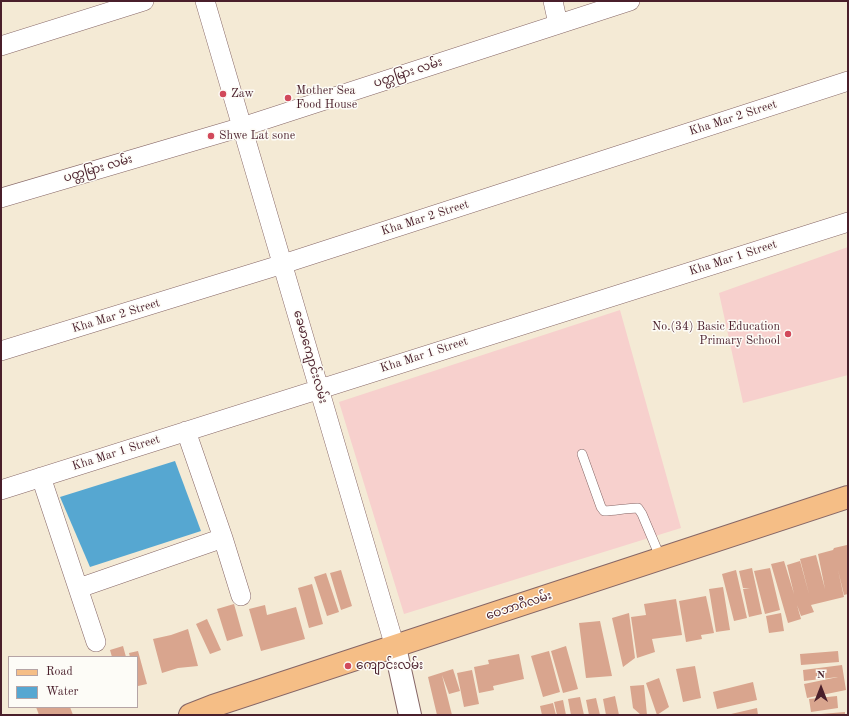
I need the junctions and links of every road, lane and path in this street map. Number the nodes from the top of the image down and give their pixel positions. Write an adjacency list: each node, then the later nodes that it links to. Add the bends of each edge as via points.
1 (144, 1): 6 (street)
2 (205, 1): 8 (street, ခေမာကျောင်းလမ်း)
3 (553, 1): 5 (street)
4 (630, 1): 5 (street, ပတ္တမြား လမ်း)
5 (558, 24): 8 (street, ပတ္တမြား လမ်း)
6 (1, 46)
7 (848, 81): 11 (street, Kha Mar 2 Street)
8 (242, 127): 9 (street, ပတ္တမြား လမ်း); 11 (street, ခေမာကျောင်းလမ်း)
9 (1, 198)
10 (848, 222): 13 (street, Kha Mar 1 Street)
11 (283, 264): 12 (street, Kha Mar 2 Street); 13 (street, ခေမာကျောင်းလမ်း)
12 (1, 351)
13 (319, 389): 14 (street, Kha Mar 1 Street); 24 (street, ခေမာကျောင်းလမ်း)
14 (186, 431): 16 (street, Kha Mar 1 Street); 19 (street)
15 (582, 454): 20 (lane, via 604,511 638,508)
16 (41, 477): 17 (street, Kha Mar 1 Street); 21 (street)
17 (1, 490)
18 (848, 496): 20 (main road, ဝေဘာဂီလမ်း)
19 (224, 538): 21 (street); 22 (street)
20 (661, 558): 24 (main road, ဝေဘာဂီလမ်း)
21 (79, 588): 23 (street)
22 (241, 596)
23 (96, 642)
24 (395, 647): 25 (main road, ဝေဘာဂီလမ်း); 26 (street, ခေမာကျောင်းလမ်း)
25 (190, 715)
26 (410, 715)

